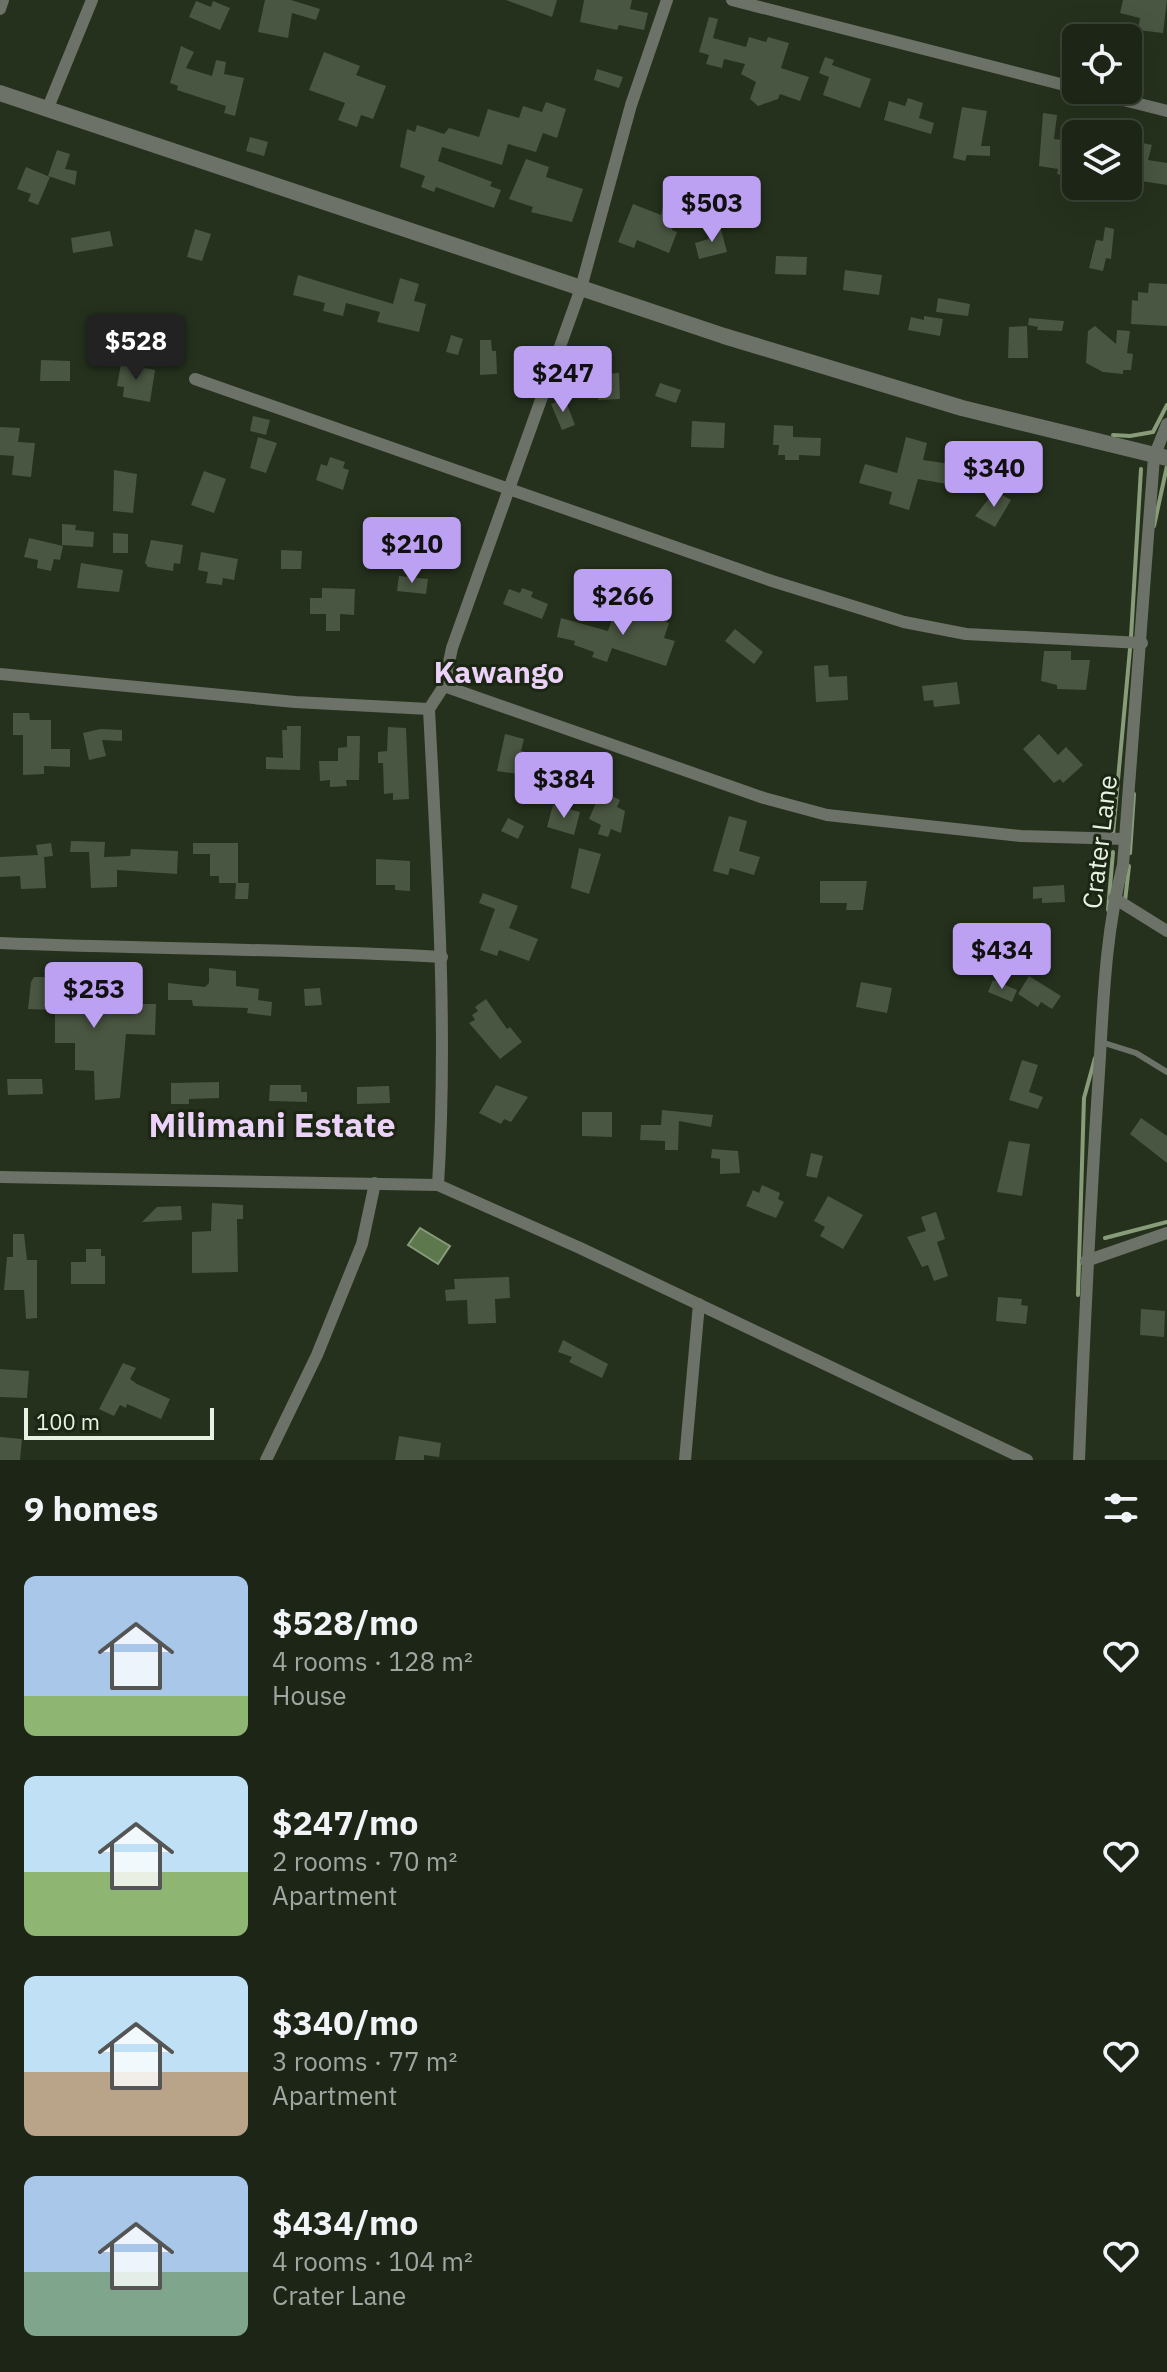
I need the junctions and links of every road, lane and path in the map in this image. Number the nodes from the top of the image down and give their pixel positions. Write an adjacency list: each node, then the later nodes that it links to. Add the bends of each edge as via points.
1 (3, 0): 5 (street)
2 (92, 0): 9 (street)
3 (667, 0): 11 (street, via 631,105)
4 (732, 0): 6 (street)
5 (0, 9)
6 (1062, 84)
7 (0, 93): 9 (street)
8 (1139, 104): 10 (street)
9 (47, 110): 11 (street)
10 (1167, 111)
11 (581, 288): 14 (street, via 962,408); 15 (street)
12 (195, 379): 15 (street)
13 (1167, 424): 14 (street, Crater Lane)
14 (1161, 458): 16 (street, Crater Lane)
15 (509, 489): 16 (street, via 904,622 966,634); 18 (street, via 452,648)
16 (1142, 643): 20 (street, Crater Lane)
17 (0, 674): 19 (street)
18 (444, 686): 19 (street); 20 (street, via 827,815 1021,836)
19 (429, 709): 24 (street)
20 (1125, 839): 21 (street, Crater Lane)
21 (1114, 898): 22 (street); 25 (street, Crater Lane)
22 (1167, 931)
23 (0, 943): 24 (street)
24 (442, 957): 29 (street)
25 (1101, 1042): 26 (lane, via 1136,1053); 31 (street, Crater Lane)
26 (1167, 1072)
27 (0, 1177): 28 (street)
28 (375, 1183): 29 (street); 33 (street, via 362,1244)
29 (438, 1185): 32 (street)
30 (1167, 1233): 31 (street)
31 (1086, 1261): 36 (street, Crater Lane)
32 (699, 1304): 34 (street); 35 (street)
33 (266, 1460)
34 (685, 1460)
35 (1027, 1460)
36 (1079, 1460)

